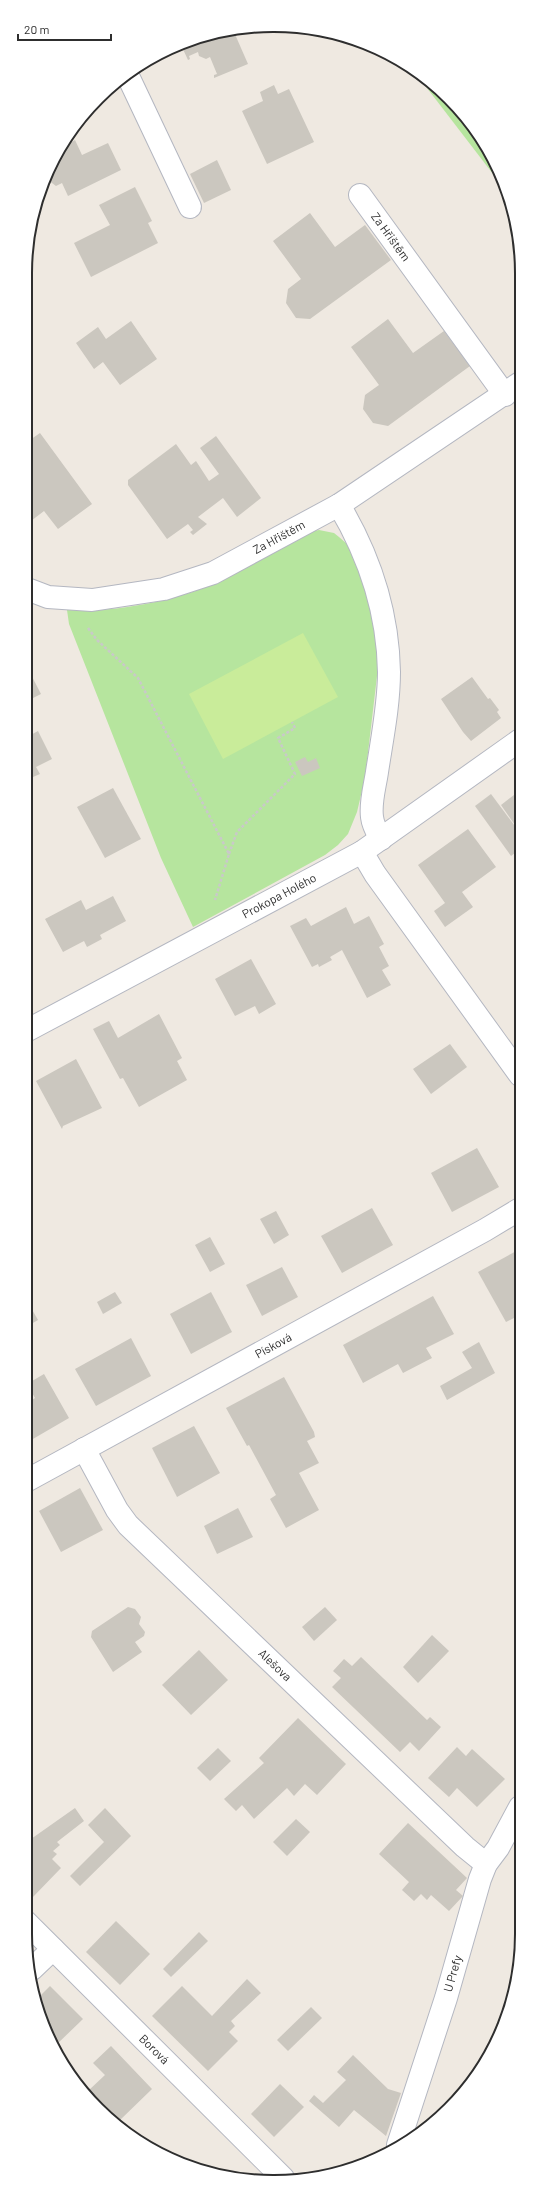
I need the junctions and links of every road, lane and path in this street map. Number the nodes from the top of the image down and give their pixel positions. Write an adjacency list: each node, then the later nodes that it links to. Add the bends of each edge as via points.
1 (130, 80): 3 (street)
2 (360, 195): 4 (street, Za Hřištěm)
3 (190, 207)
4 (512, 389): 5 (street, Za Hřištěm)
5 (339, 505): 7 (street, Za Hřištěm, via 213,573 188,582 117,597); 10 (street, via 366,555 382,611 388,645 389,674 384,726 372,807 374,828)
6 (32, 591): 7 (street, Za Hřištěm)
7 (67, 600): 12 (path, via 97,640 138,678)
8 (292, 722): 12 (path, via 295,728 278,738 294,774 237,832)
9 (515, 744): 10 (street, Prokopa Holého)
10 (381, 839): 11 (street, Prokopa Holého)
11 (362, 852): 13 (street, Prokopa Holého); 15 (street, via 375,874)
12 (229, 854): 13 (path, via 209,918)
13 (214, 930): 14 (street, Prokopa Holého)
14 (32, 1028)
15 (515, 1068)
16 (515, 1212): 17 (street, Písková)
17 (84, 1449): 18 (street, Písková); 20 (street, Alešova, via 117,1510 128,1524 465,1847)
18 (32, 1478)
19 (515, 1816): 20 (street, U Prefy)
20 (486, 1864): 24 (street, U Prefy)
21 (32, 1928): 22 (street, Borová)
22 (53, 1949): 23 (street); 25 (street, Borová)
23 (34, 1967)
24 (400, 2139)
25 (280, 2175)

